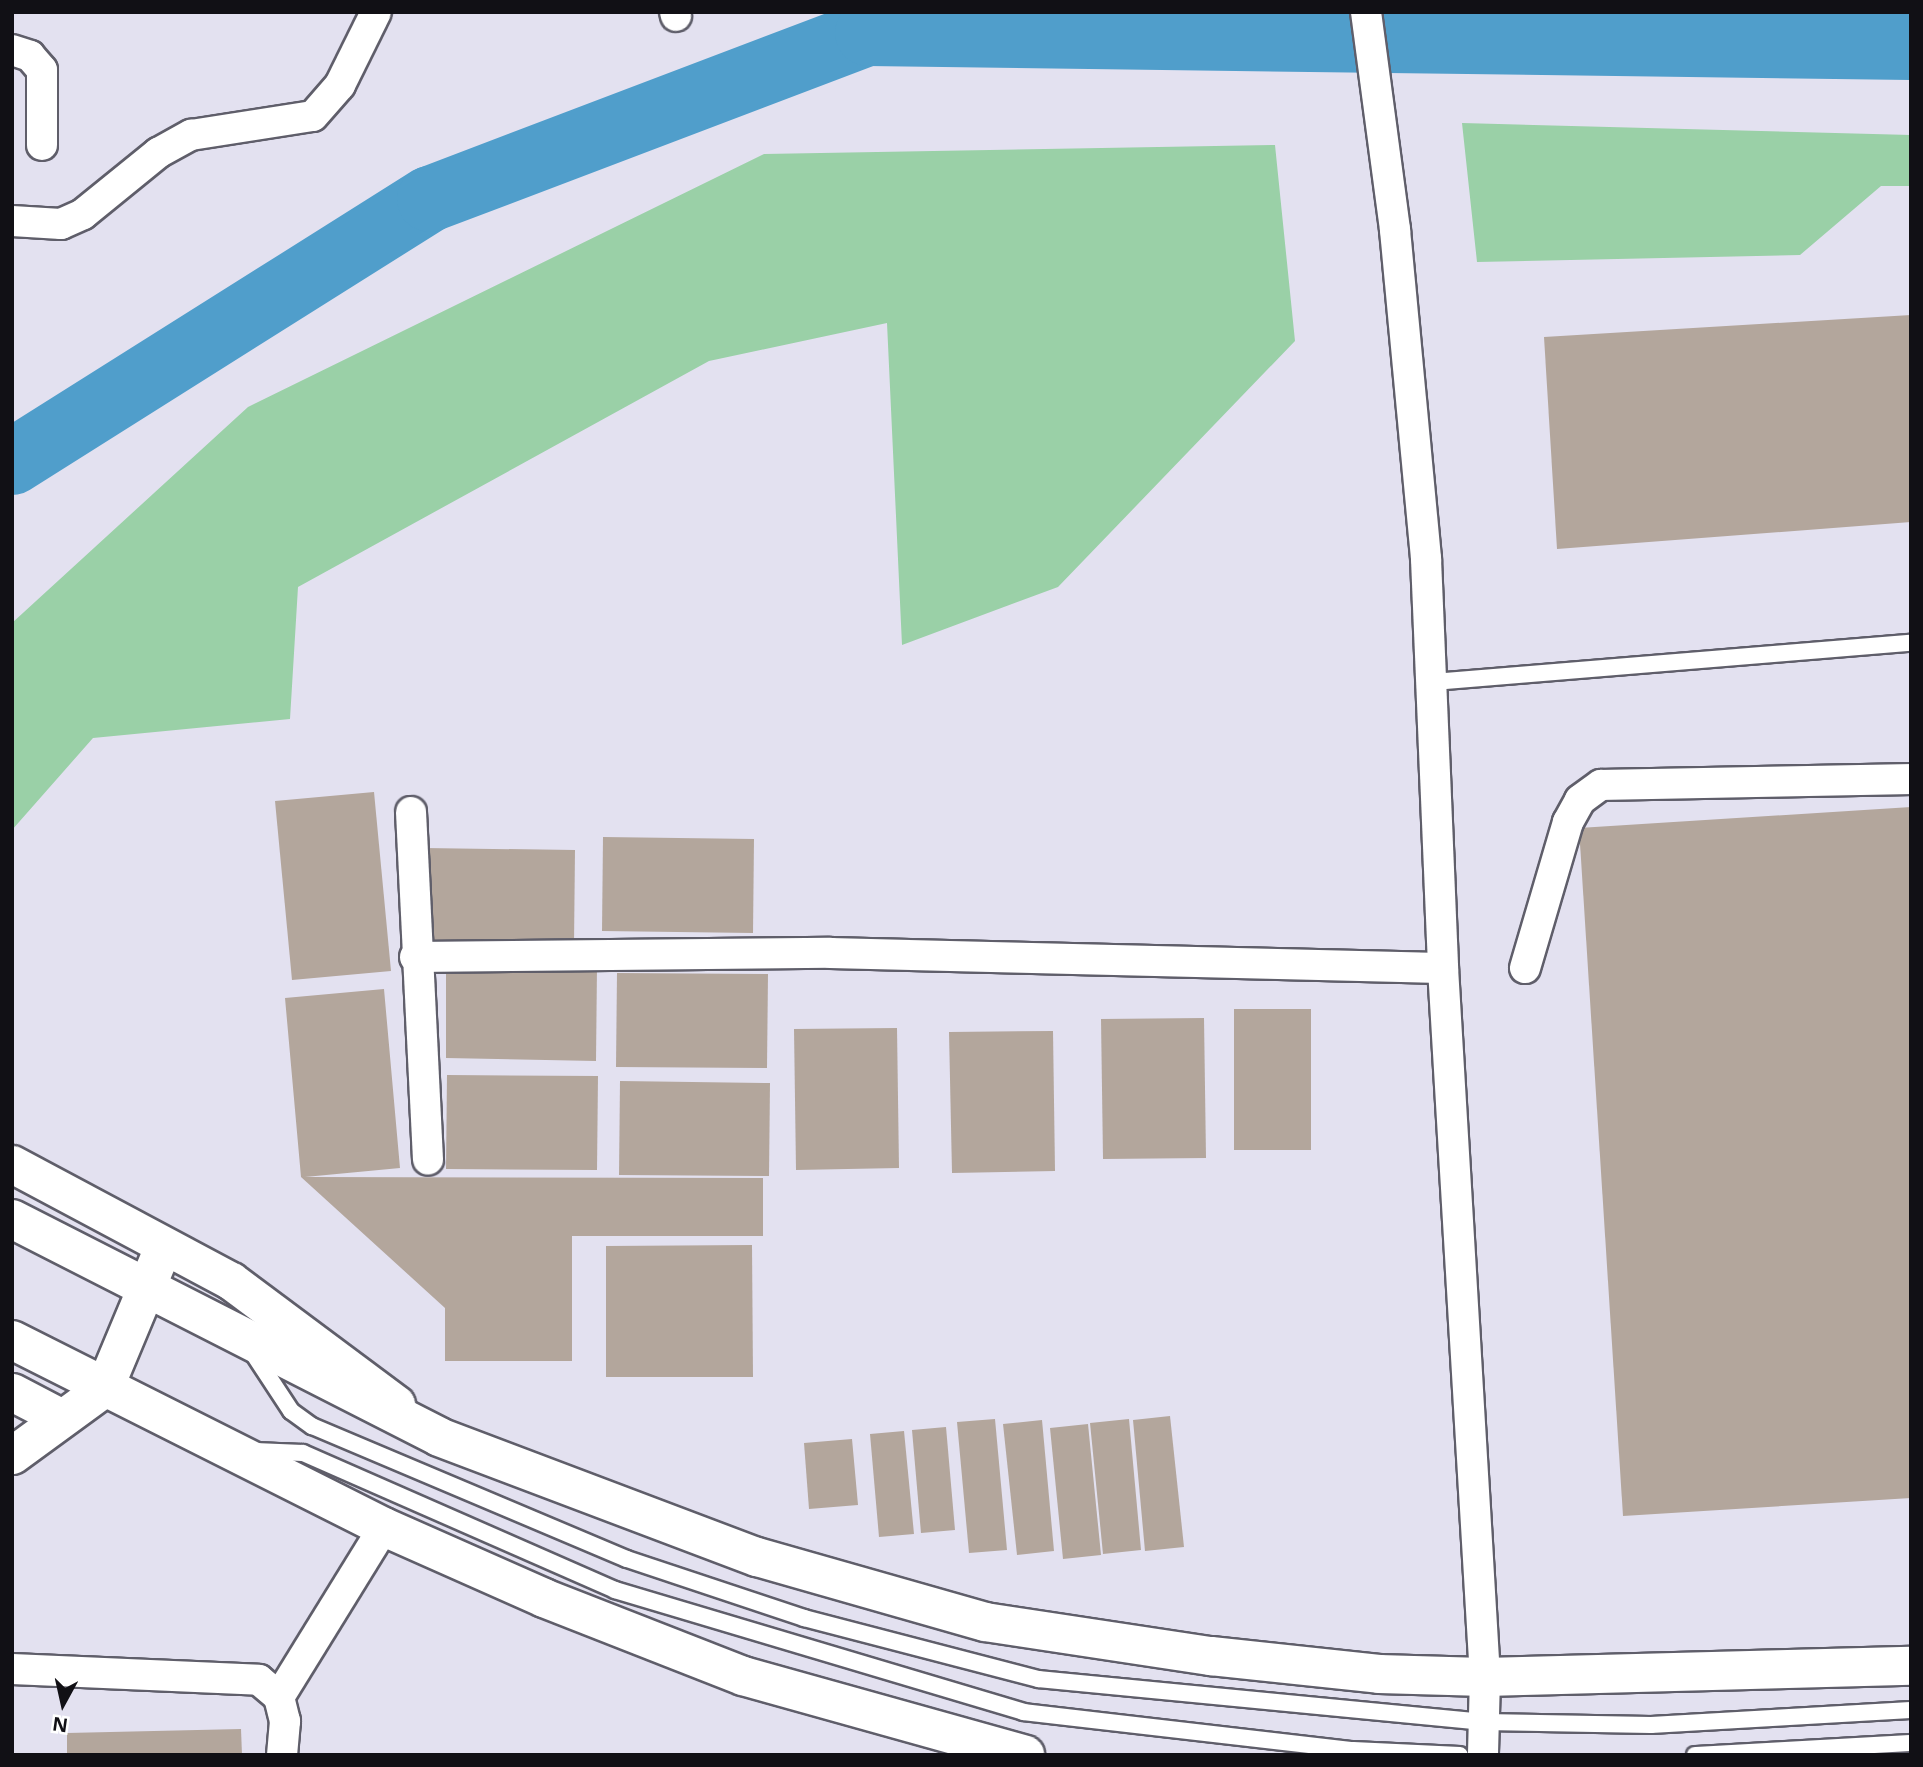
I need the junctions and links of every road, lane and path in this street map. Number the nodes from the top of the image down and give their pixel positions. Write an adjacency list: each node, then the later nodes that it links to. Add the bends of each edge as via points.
1 (376, 12): 5 (street, via 340,85 313,116 191,135 72,219 61,224)
2 (1366, 12): 7 (street, via 1395,230)
3 (12, 50): 4 (street, via 30,56 42,70)
4 (42, 145)
5 (12, 221)
6 (1911, 643): 7 (lane)
7 (1432, 682): 11 (street)
8 (1911, 779): 12 (street, via 1601,785 1580,800 1568,822)
9 (411, 812): 10 (street)
10 (415, 957): 11 (street, via 830,953); 13 (street)
11 (1443, 968): 29 (street)
12 (1525, 968)
13 (428, 1160)
14 (12, 1164): 16 (street)
15 (12, 1219): 17 (highway)
16 (164, 1245): 17 (street); 23 (street, via 231,1281)
17 (146, 1288): 18 (highway); 20 (street)
18 (244, 1339): 23 (highway); 32 (lane, via 291,1411 312,1426 627,1559 804,1618 1038,1679)
19 (12, 1340): 20 (highway)
20 (104, 1388): 22 (street); 24 (highway)
21 (12, 1392): 22 (street)
22 (62, 1418): 25 (street)
23 (439, 1437): 29 (highway, via 757,1557 985,1622 1211,1656 1379,1674)
24 (229, 1451): 26 (highway); 37 (lane, via 303,1453 615,1590 1023,1712 1353,1750)
25 (12, 1455)
26 (384, 1527): 30 (street); 34 (highway, via 544,1598 743,1676)
27 (1911, 1666): 29 (highway)
28 (12, 1669): 30 (street, via 259,1680)
29 (1485, 1677): 32 (street)
30 (279, 1697): 35 (street, via 285,1721)
31 (1911, 1710): 32 (lane, via 1664,1725)
32 (1484, 1722): 38 (street)
33 (1911, 1743): 39 (lane)
34 (962, 1748): 36 (highway)
35 (282, 1755)
36 (1025, 1755)
37 (1460, 1755)
38 (1483, 1755)
39 (1695, 1755)

